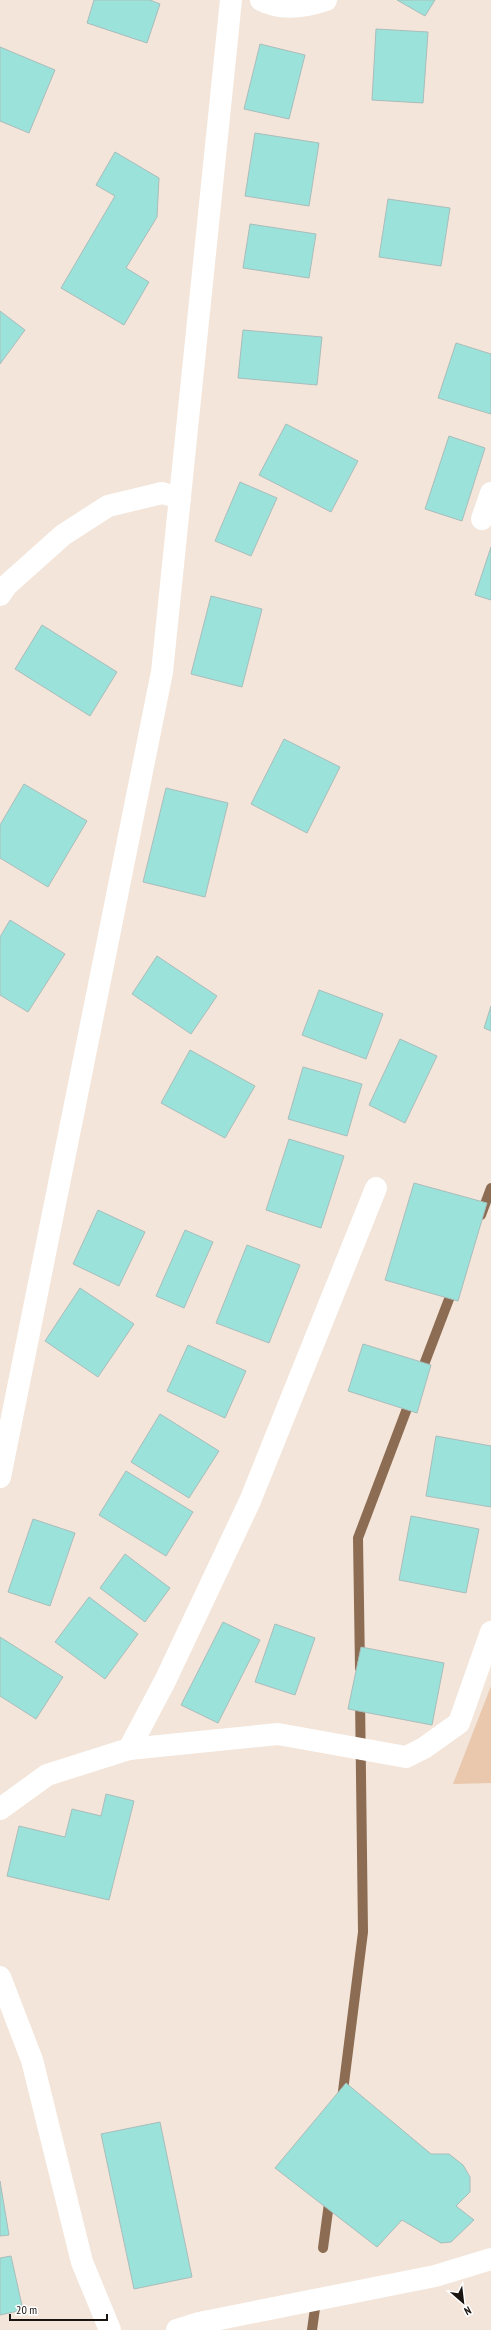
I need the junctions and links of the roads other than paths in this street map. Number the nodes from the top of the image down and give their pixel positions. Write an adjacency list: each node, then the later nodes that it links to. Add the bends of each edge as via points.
1 (232, 0): 5 (street)
2 (260, 0): 3 (street, via 270,5 300,7)
3 (326, 0)
4 (491, 493): 6 (street)
5 (180, 498): 7 (street, via 162,493 108,506 63,535 7,585); 9 (street, via 162,672)
6 (482, 519)
7 (0, 595)
8 (376, 1188): 11 (street, via 250,1501 165,1681)
9 (0, 1477)
10 (491, 1632): 11 (street, via 460,1723 406,1757 278,1734)
11 (128, 1749): 12 (street, via 47,1775)
12 (0, 1808)
13 (0, 1976): 15 (street, via 32,2060 82,2262)
14 (491, 2259): 16 (street, via 435,2276 199,2323)
15 (110, 2330)
16 (177, 2330)

